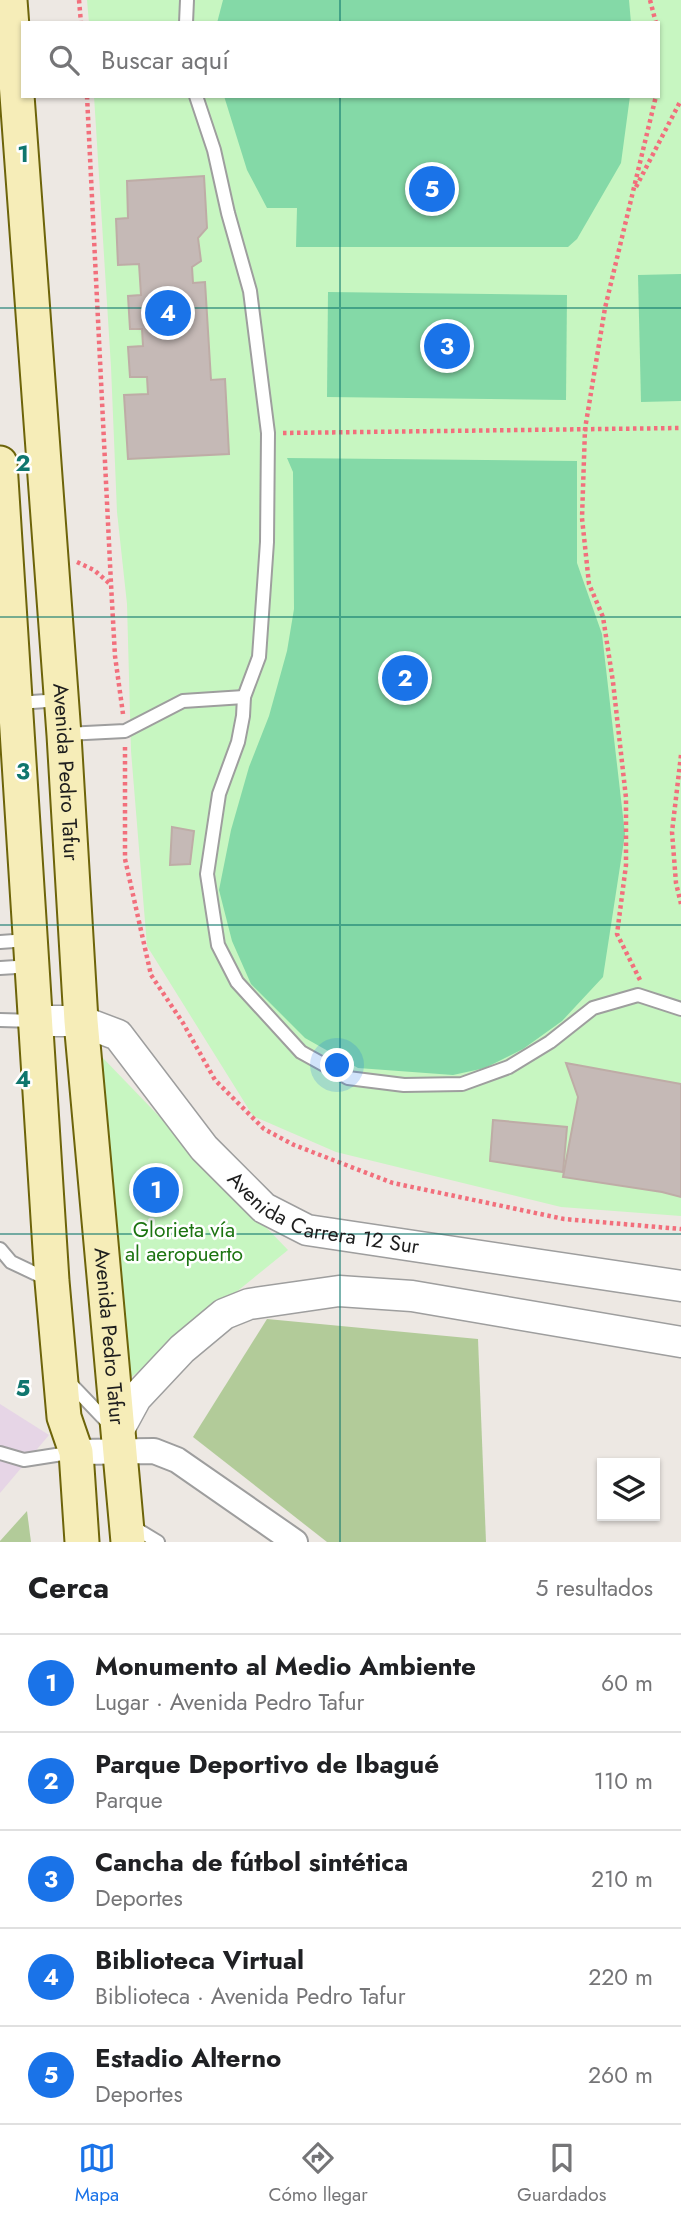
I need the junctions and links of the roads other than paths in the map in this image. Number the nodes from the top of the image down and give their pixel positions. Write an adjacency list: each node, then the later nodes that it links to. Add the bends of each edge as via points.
1 (10, 0): 8 (main road, Avenida Pedro Tafur)
2 (187, 0): 3 (lane)
3 (186, 21)
4 (197, 98): 7 (lane, via 250,291 268,433 259,657)
5 (0, 463): 6 (main road)
6 (3, 544): 9 (main road)
7 (244, 696): 10 (lane, via 183,701 125,731); 12 (lane, via 238,742 219,794 207,874 213,920 218,945 237,982 301,1052 348,1079 404,1085 462,1084 509,1068 593,1009 638,995)
8 (62, 700): 9 (lane); 10 (main road, Avenida Pedro Tafur)
9 (8, 706): 11 (main road)
10 (64, 735): 15 (main road, Avenida Pedro Tafur)
11 (16, 954): 14 (main road)
12 (681, 1009)
13 (0, 1020): 14 (lane)
14 (36, 1021): 15 (street, Avenida Carrera 12 Sur); 17 (main road)
15 (81, 1021): 18 (street, Avenida Carrera 12 Sur, via 118,1035 204,1148 264,1208 307,1230); 21 (main road, Avenida Pedro Tafur)
16 (0, 1249): 17 (lane, via 11,1262)
17 (52, 1281): 20 (main road)
18 (681, 1286)
19 (681, 1342): 21 (street, via 412,1296 339,1291 249,1304 224,1314 182,1349 136,1398)
20 (60, 1373): 21 (lane); 22 (main road, via 64,1418)
21 (118, 1442): 22 (street); 24 (main road, Avenida Pedro Tafur); 27 (street, via 177,1460)
22 (76, 1452): 23 (lane, via 24,1460); 25 (main road)
23 (0, 1453)
24 (127, 1533): 26 (lane)
25 (82, 1542)
26 (158, 1542)
27 (295, 1542)

